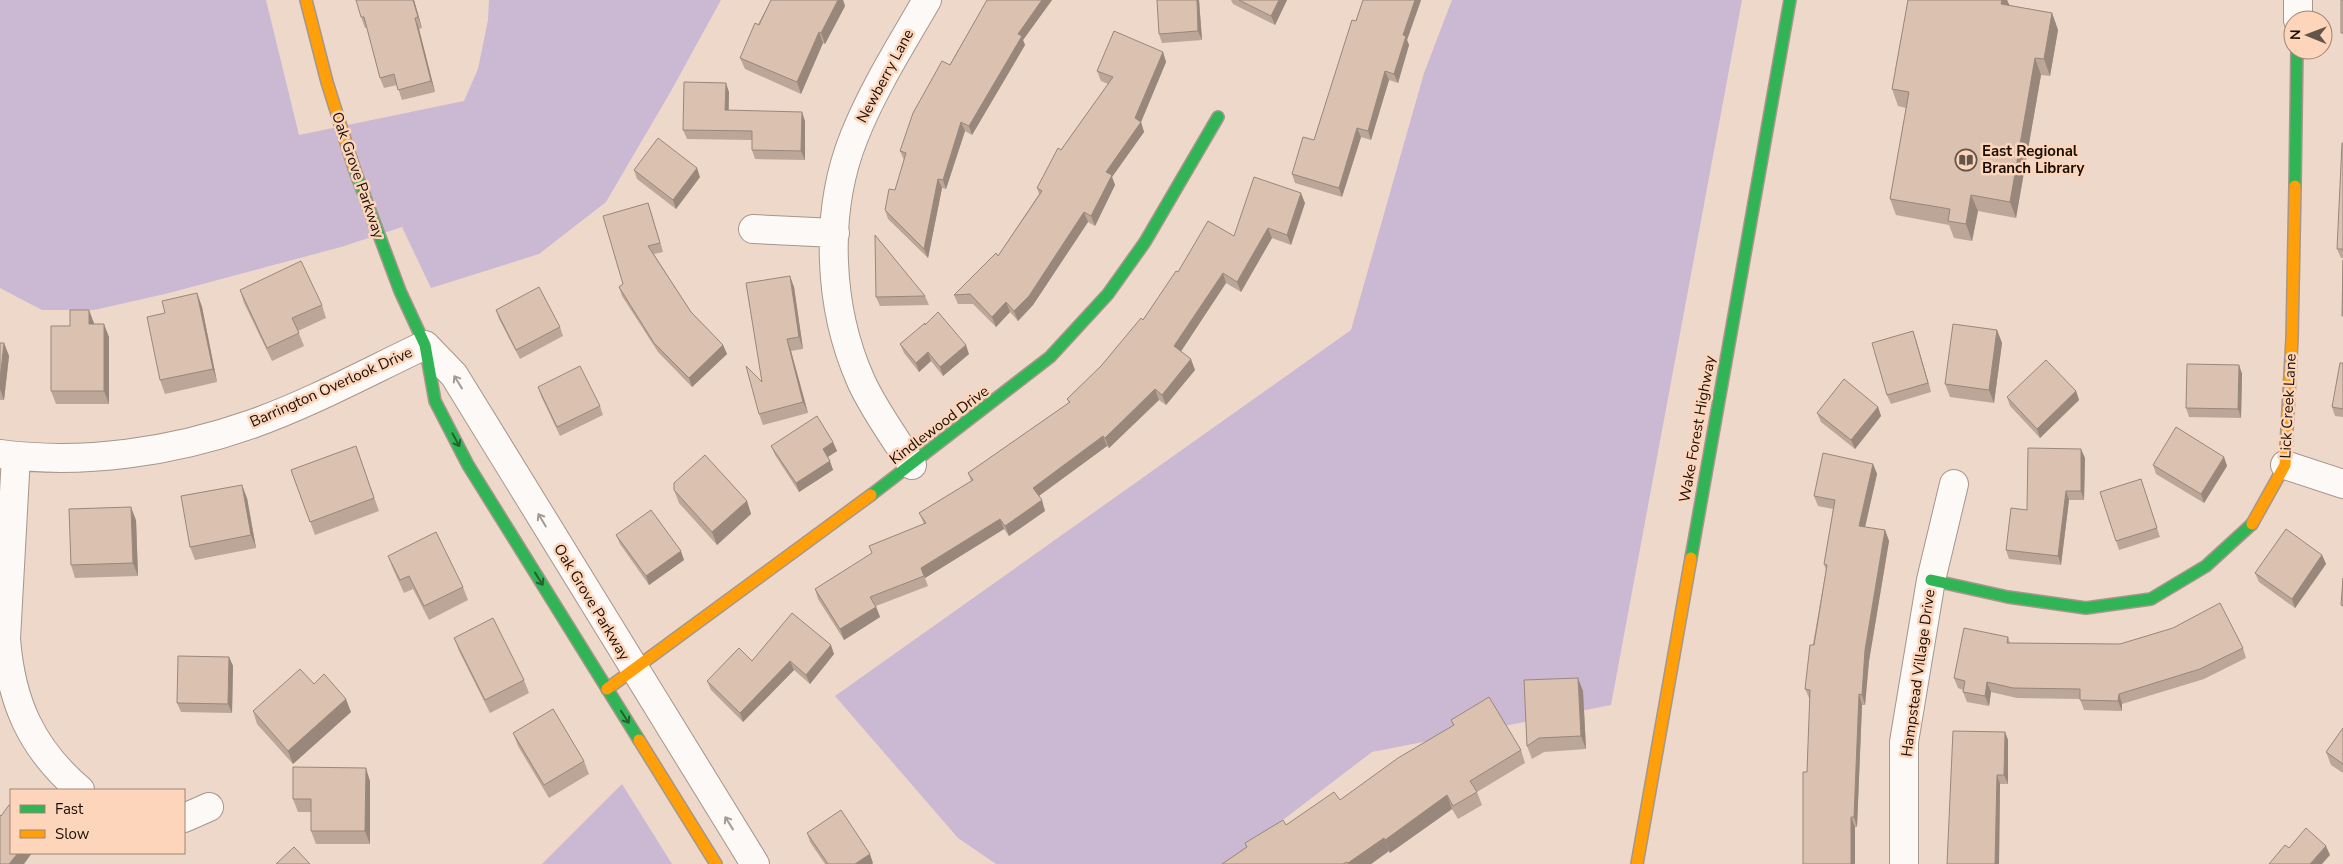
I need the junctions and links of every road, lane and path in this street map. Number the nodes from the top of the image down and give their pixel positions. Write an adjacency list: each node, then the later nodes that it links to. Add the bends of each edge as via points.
1 (306, 0): 8 (main road, Oak Grove Parkway, via 352,162 400,291)
2 (927, 0): 7 (street, Newberry Lane, via 869,102 853,138 844,166)
3 (1790, 0): 22 (main road, Wake Forest Highway)
4 (2297, 60): 11 (main road, Lick Creek Lane, via 2292,339)
5 (1218, 117): 10 (main road, Kindlewood Drive, via 1145,242 1108,294 1050,357)
6 (753, 229): 7 (street)
7 (835, 233): 10 (street, Newberry Lane, via 838,306 846,341 861,382)
8 (425, 345): 9 (street, Barrington Overlook Drive, via 295,407 208,438 102,456); 15 (street, Oak Grove Parkway, one-way to 8, via 454,375); 16 (main road, Oak Grove Parkway, one-way to 16, via 435,401 464,457)
9 (8, 455): 17 (street, via 8,669 25,722 45,755)
10 (912, 465): 15 (main road, Kindlewood Drive)
11 (2285, 465): 13 (street); 14 (main road, Lick Creek Lane, via 2251,526 2206,566 2151,599 2086,608 2008,598)
12 (1954, 484): 14 (street, Hampstead Village Drive)
13 (2343, 484)
14 (1931, 580): 23 (street, Hampstead Village Drive, via 1904,742)
15 (634, 671): 16 (main road, Kindlewood Drive); 21 (street, Oak Grove Parkway, one-way to 15)
16 (607, 689): 20 (main road, Oak Grove Parkway, one-way to 20)
17 (79, 789)
18 (209, 807): 19 (street)
19 (185, 818)
20 (716, 864)
21 (754, 864)
22 (1637, 864)
23 (1904, 864)

